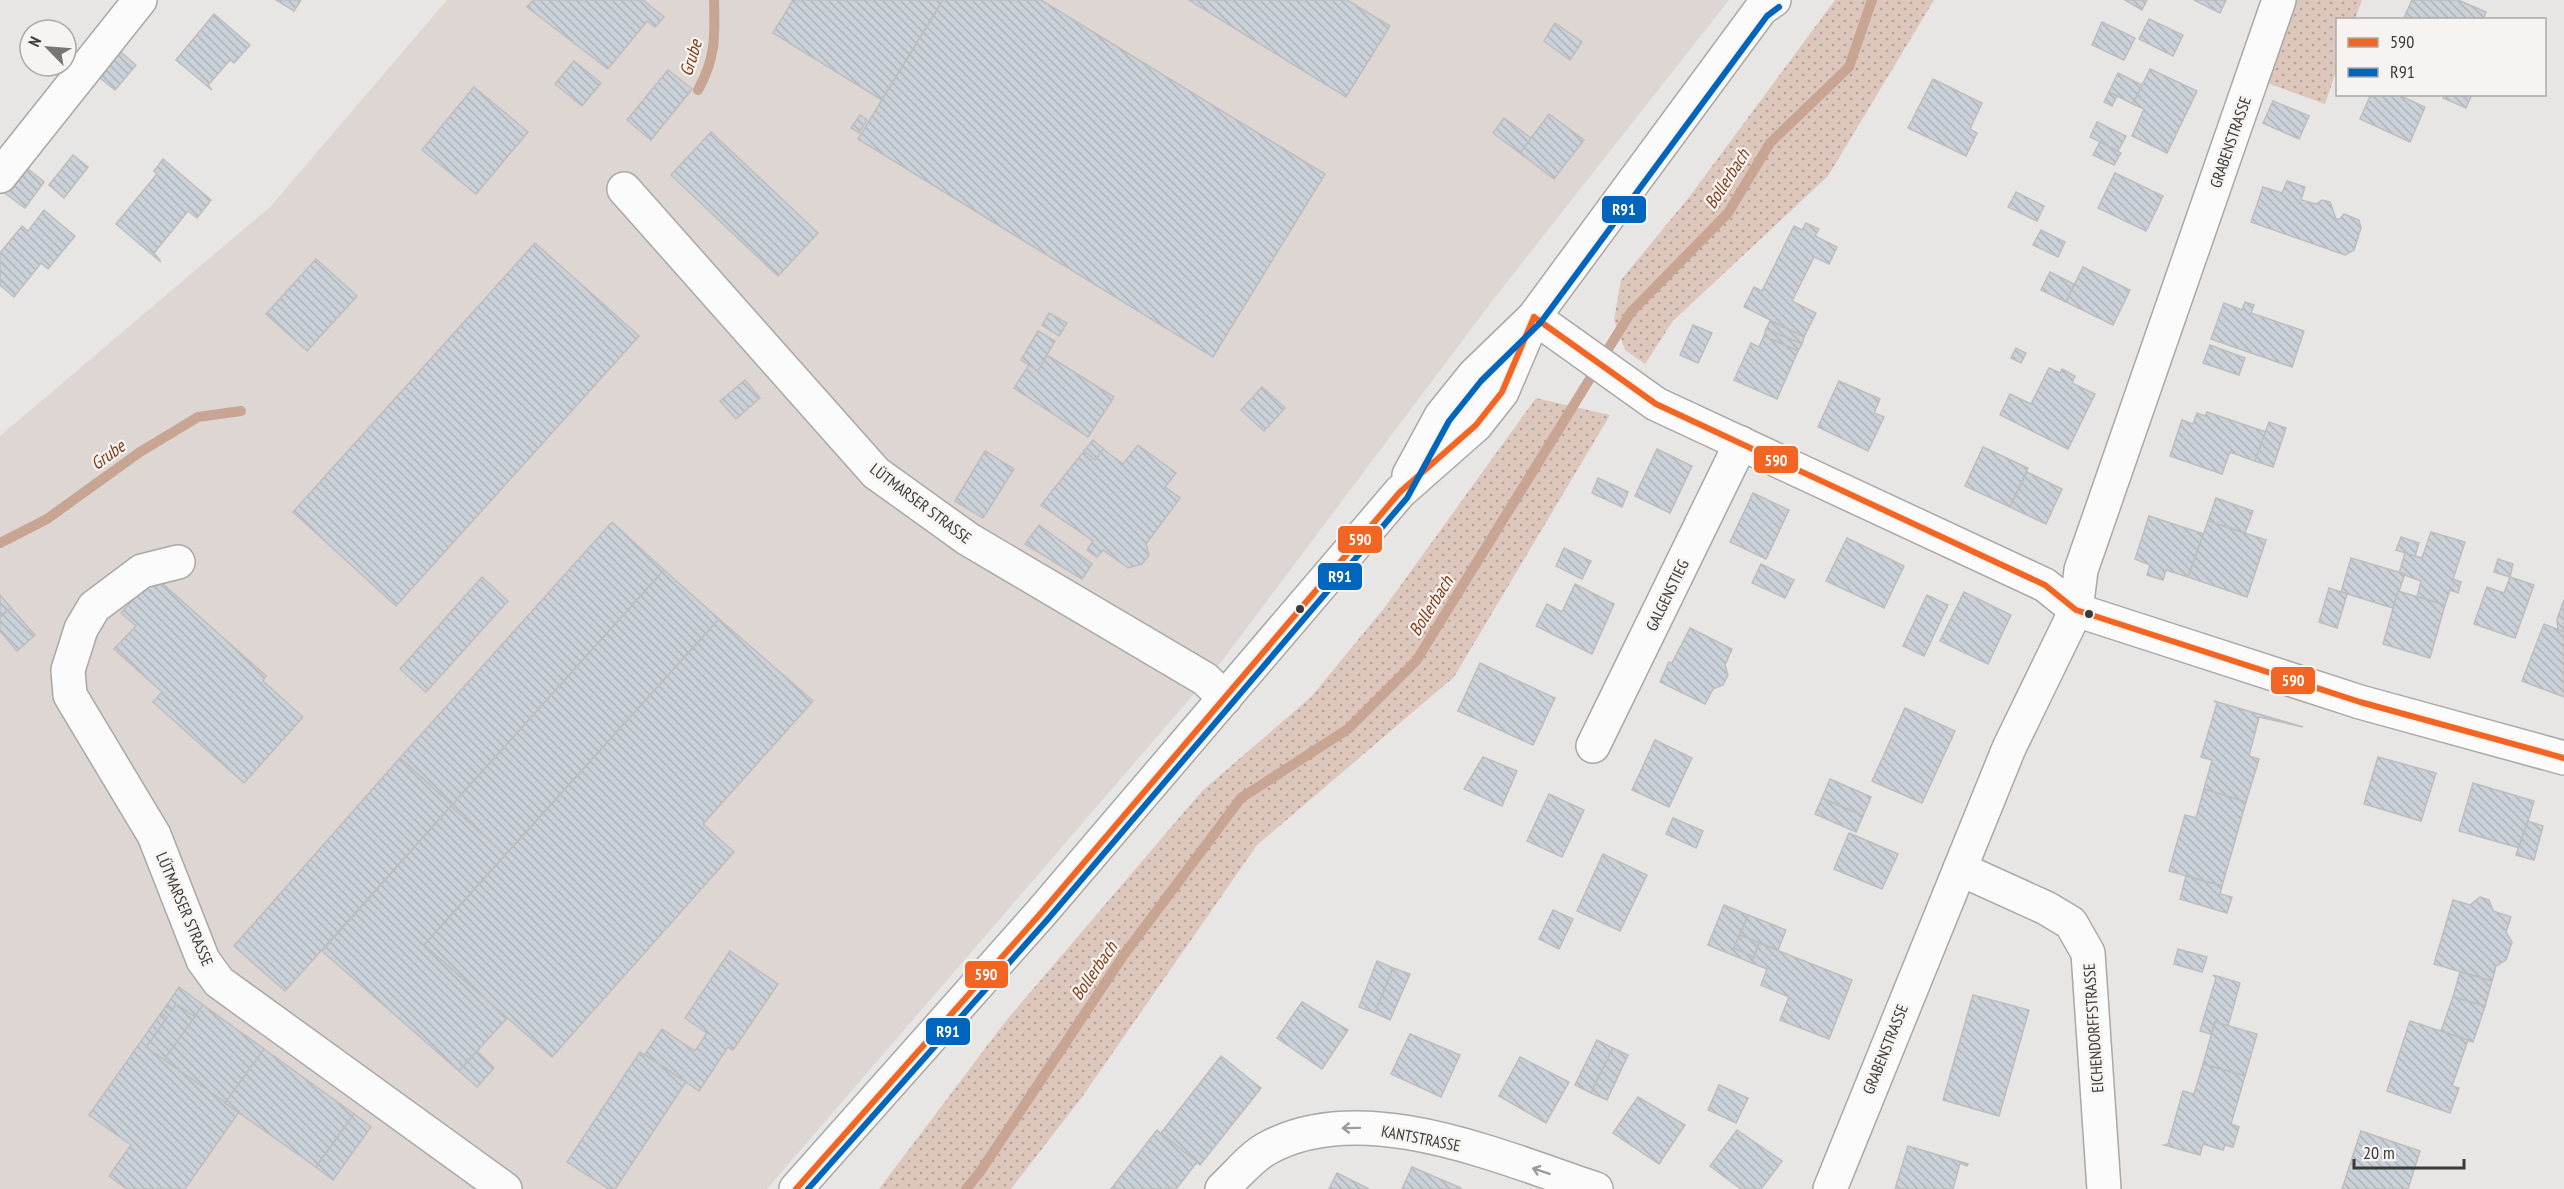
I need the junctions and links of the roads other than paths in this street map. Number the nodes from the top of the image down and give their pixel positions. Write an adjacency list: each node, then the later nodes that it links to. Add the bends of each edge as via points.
1 (140, 0): 4 (street)
2 (2279, 0): 9 (street, GRABENSTRASSE, via 2081,570)
3 (1766, 3): 6 (street)
4 (0, 176)
5 (624, 189): 10 (street, LÜTMARSER STRASSE, via 876,473 968,539 1205,679)
6 (1534, 317): 7 (street, via 1656,404); 10 (street, via 1502,392 1466,436 1400,492)
7 (1741, 443): 9 (street, via 2045,585); 11 (street, GALGENSTIEG)
8 (178, 562): 14 (street, LÜTMARSER STRASSE, via 142,571 94,607 81,629 68,670 70,695 154,835 203,960 219,982)
9 (2076, 610): 12 (street, via 2360,702); 13 (street, GRABENSTRASSE, via 2009,748)
10 (1225, 698): 15 (street)
11 (1593, 746)
12 (2564, 758)
13 (1960, 869): 18 (street, GRABENSTRASSE); 19 (street, EICHENDORFFSTRASSE, via 2071,923 2088,953)
14 (505, 1189)
15 (796, 1189)
16 (1222, 1189): 17 (street, KANTSTRASSE, one-way to 16, via 1474,1149 1402,1131 1350,1127 1302,1133 1264,1149)
17 (1596, 1189)
18 (1830, 1189)
19 (2104, 1189)

